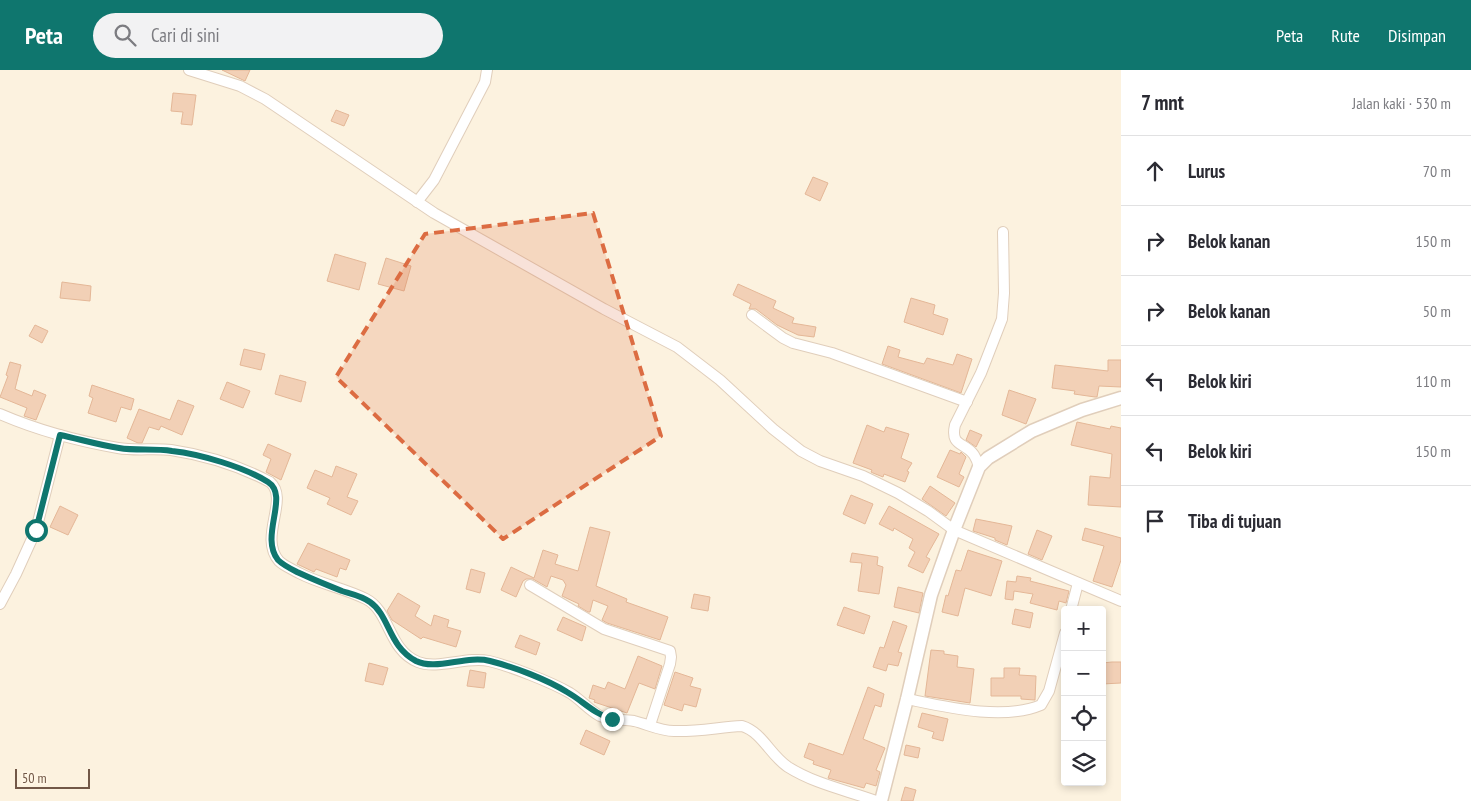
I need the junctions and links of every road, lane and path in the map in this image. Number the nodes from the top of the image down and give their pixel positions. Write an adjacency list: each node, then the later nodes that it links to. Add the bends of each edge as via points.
1 (189, 70): 3 (street, via 240,86 265,100)
2 (487, 70): 3 (street, via 485,82 434,180)
3 (417, 202): 11 (street, via 677,347 801,451 898,493)
4 (1003, 232): 7 (street, via 1002,319)
5 (752, 315): 7 (street, via 783,338)
6 (1121, 398): 10 (street, via 1032,431)
7 (967, 402): 10 (street, via 955,426 954,437 974,455)
8 (0, 414): 9 (street)
9 (60, 435): 15 (street, via 36,530); 19 (street, via 120,448 171,450 197,455 260,477 277,491 272,529 278,560 312,580 371,602 399,647 412,659 427,664 467,660 500,664 568,692 602,716)
10 (979, 467): 11 (street)
11 (954, 530): 12 (street); 18 (street, via 931,595)
12 (1078, 583): 14 (street); 16 (street)
13 (530, 585): 19 (street, via 604,629 670,651 670,664)
14 (1121, 601)
15 (0, 604)
16 (1072, 606)
17 (1061, 648): 18 (street, via 1049,691 1041,705 993,712 953,709)
18 (907, 699): 21 (street)
19 (650, 725): 20 (street, via 674,732 750,728 779,761 791,769 825,785)
20 (876, 801)
21 (881, 801)

